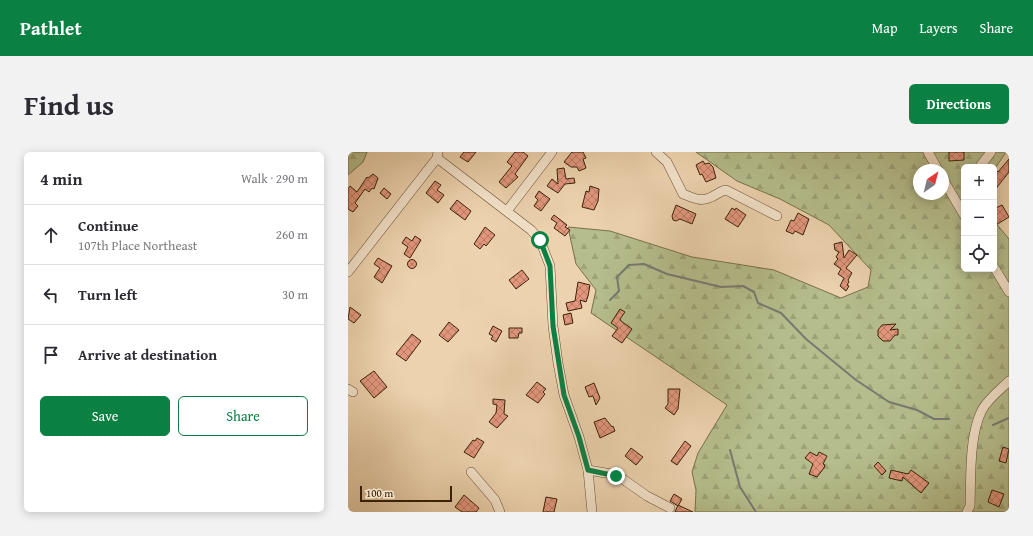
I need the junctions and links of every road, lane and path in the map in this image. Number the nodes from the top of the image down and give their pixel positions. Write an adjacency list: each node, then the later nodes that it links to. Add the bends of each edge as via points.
1 (552, 152): 10 (street)
2 (656, 152): 11 (street, via 667,162 683,194 700,200 709,198 720,190 726,190)
3 (928, 152): 6 (street)
4 (991, 152): 7 (street)
5 (437, 155): 10 (street); 12 (street)
6 (935, 164)
7 (982, 164)
8 (949, 189): 9 (street)
9 (961, 210)
10 (508, 211): 16 (street, via 540,240 550,266 558,363 564,395)
11 (776, 216)
12 (348, 272)
13 (997, 272): 14 (street)
14 (1009, 292)
15 (1009, 381): 21 (street, via 982,410 974,435 970,506)
16 (588, 470): 18 (street, via 616,476); 20 (street)
17 (471, 472): 19 (street, via 495,500)
18 (670, 508)
19 (500, 512)
20 (592, 512)
21 (967, 512)

